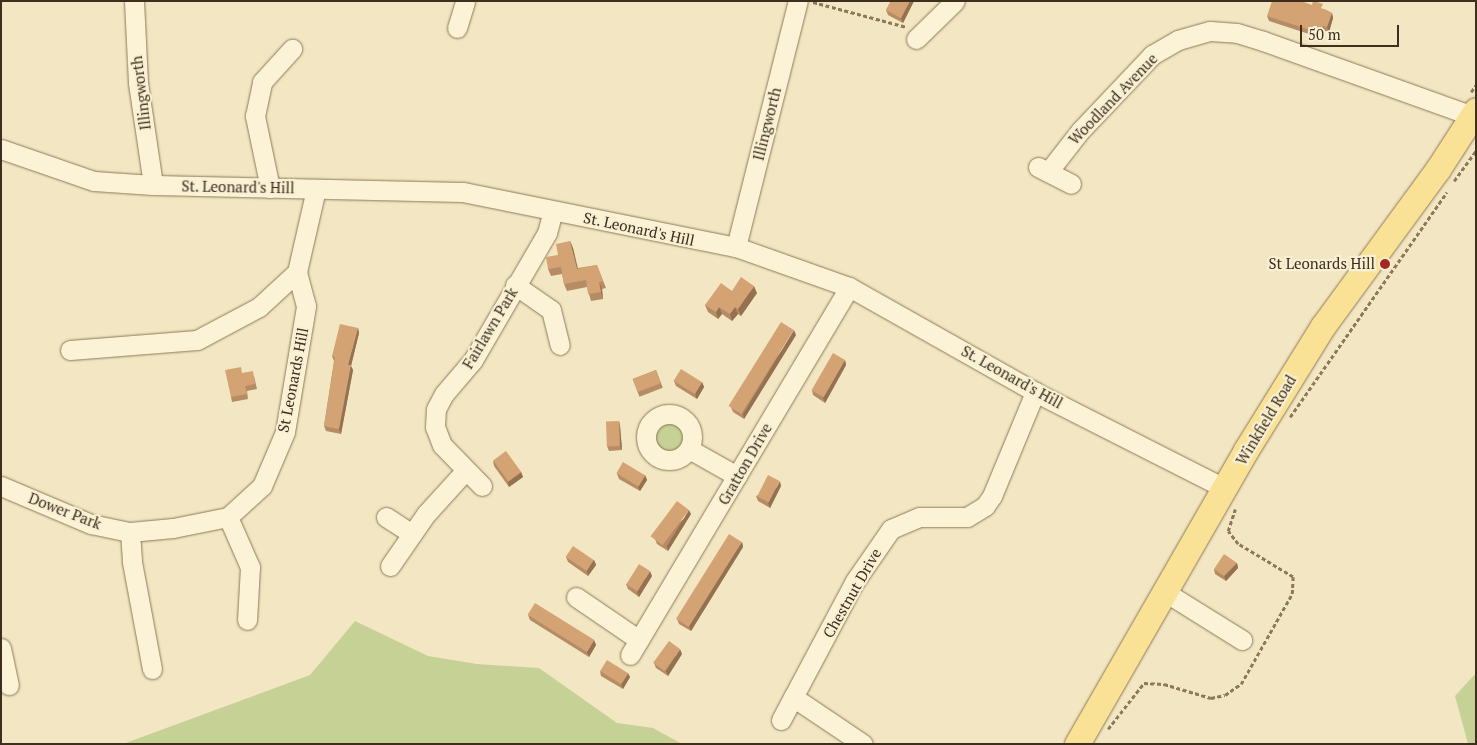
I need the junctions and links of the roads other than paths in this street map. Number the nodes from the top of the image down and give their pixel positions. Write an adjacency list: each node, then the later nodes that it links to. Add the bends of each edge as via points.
1 (134, 1): 11 (street, Illingworth, via 138,83)
2 (464, 1): 5 (street)
3 (798, 1): 15 (street, Illingworth)
4 (955, 1): 6 (street)
5 (457, 28)
6 (926, 34)
7 (292, 49): 12 (street, via 262,82 255,116)
8 (1474, 113): 10 (street, Woodland Avenue, via 1263,41 1237,33 1210,31 1178,40 1152,55 1043,169); 27 (main road, Winkfield Road, via 1438,169 1323,326 1246,450)
9 (1, 149): 11 (street, St. Leonard's Hill, via 94,180)
10 (1071, 184)
11 (153, 185): 12 (street, St. Leonard's Hill)
12 (270, 188): 13 (street, St. Leonard's Hill)
13 (316, 189): 14 (street, St. Leonard's Hill, via 463,192); 16 (street, St Leonards Hill)
14 (553, 211): 15 (street, St. Leonard's Hill); 17 (street, Fairlawn Park, via 547,233)
15 (736, 247): 18 (street, St. Leonard's Hill)
16 (297, 272): 20 (street, via 259,307 214,333 185,341 165,340); 28 (street, St Leonards Hill, via 306,306 285,432 262,486)
17 (515, 285): 19 (street, via 551,310); 23 (street, Fairlawn Park, via 473,360 444,394 436,409 438,437)
18 (849, 287): 21 (street, St. Leonard's Hill); 24 (street, Gratton Drive)
19 (560, 345)
20 (70, 350)
21 (1035, 392): 27 (street, St. Leonard's Hill); 40 (street, Chestnut Drive, via 985,506 967,516 919,517 891,529 855,581)
22 (689, 449): 24 (street)
23 (465, 471): 26 (street, Fairlawn Park); 31 (street)
24 (737, 476): 34 (street, Gratton Drive, via 635,647)
25 (1, 486): 30 (street, Dower Park, via 91,524)
26 (482, 486)
27 (1231, 497): 33 (main road, Winkfield Road)
28 (228, 517): 30 (street, via 173,528); 35 (street, via 250,567)
29 (386, 517): 31 (street)
30 (130, 532): 38 (street, via 132,562)
31 (412, 534): 32 (street)
32 (390, 566)
33 (1165, 592): 36 (street); 43 (main road, Winkfield Road)
34 (576, 597)
35 (247, 620)
36 (1242, 640)
37 (2, 657): 39 (street)
38 (152, 670)
39 (9, 685)
40 (793, 697): 41 (street, Chestnut Drive); 42 (street)
41 (781, 720)
42 (863, 744)
43 (1077, 744)

